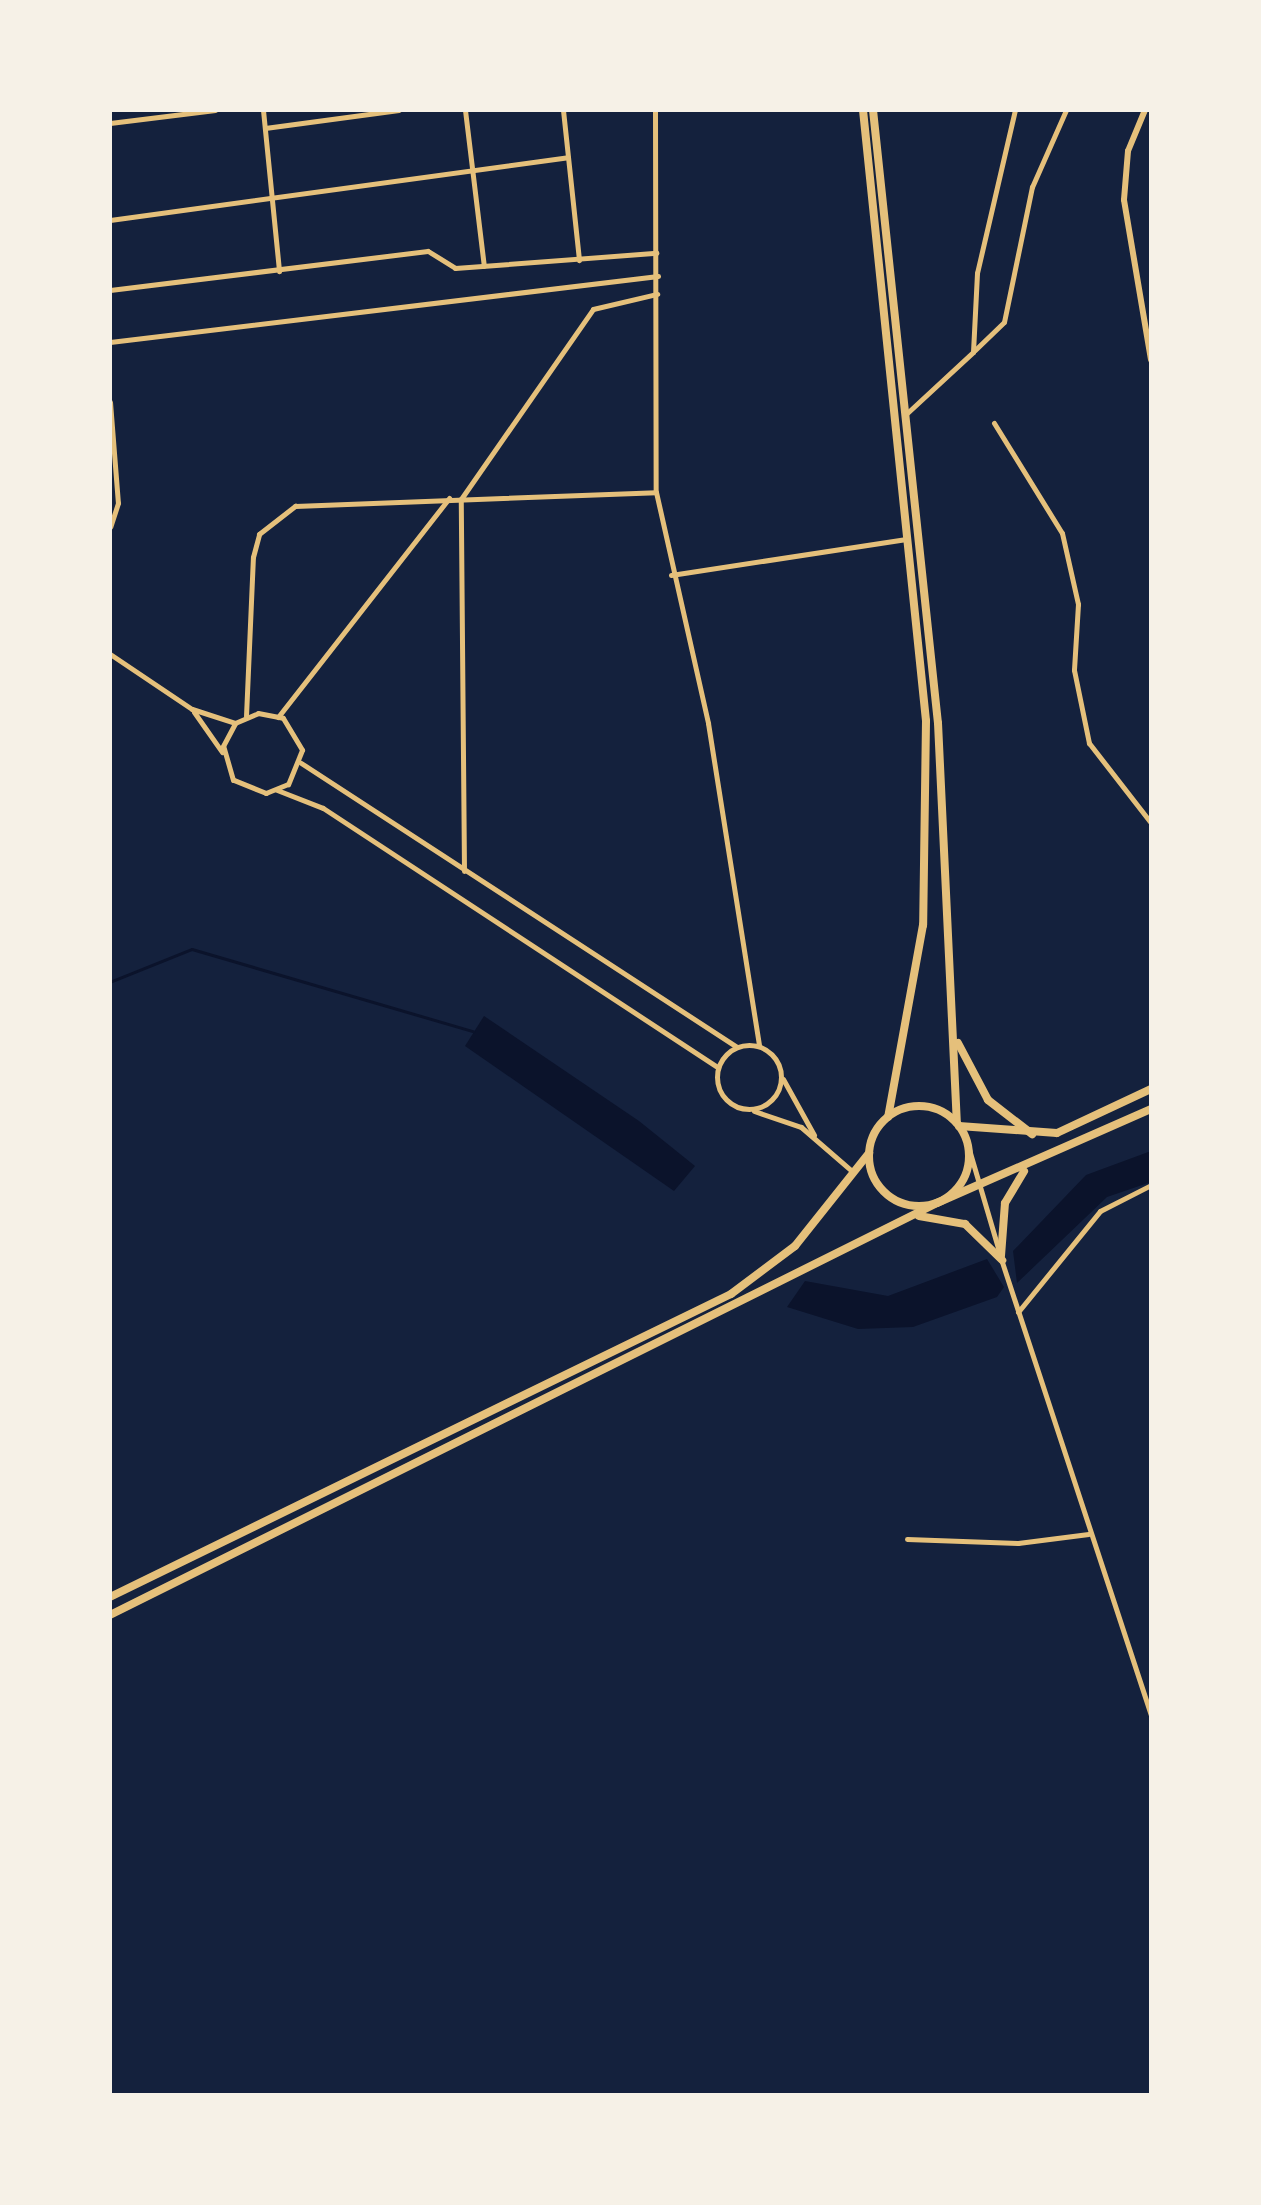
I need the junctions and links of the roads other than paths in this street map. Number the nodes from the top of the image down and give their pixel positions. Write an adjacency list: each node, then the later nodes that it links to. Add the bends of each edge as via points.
1 (215, 110): 13 (street)
2 (263, 110): 14 (street)
3 (400, 110): 12 (street)
4 (465, 110): 16 (street)
5 (563, 110): 15 (street)
6 (656, 110): 19 (street)
7 (863, 110): 37 (highway)
8 (872, 110): 30 (highway)
9 (1015, 110): 27 (street, via 977,273)
10 (1066, 110): 27 (street, via 1032,187 1004,322)
11 (1145, 110): 28 (main road, via 1128,150 1124,200)
12 (386, 111): 14 (street)
13 (110, 122)
14 (265, 128): 17 (street)
15 (568, 158): 16 (street); 20 (street)
16 (473, 171): 17 (street); 21 (street)
17 (273, 197): 18 (street); 22 (street)
18 (110, 220)
19 (656, 253): 20 (street); 23 (street)
20 (579, 260): 21 (street)
21 (484, 266): 22 (street, via 455,268 428,251)
22 (279, 272): 24 (street)
23 (658, 276): 25 (street); 26 (street)
24 (110, 290)
25 (657, 294): 33 (street); 35 (street, via 593,308)
26 (110, 342)
27 (973, 352): 30 (street)
28 (1151, 360)
29 (110, 402): 32 (street)
30 (904, 415): 49 (highway, via 938,723)
31 (994, 423): 47 (street, via 1066,546 1089,743)
32 (114, 486): 36 (street)
33 (656, 492): 35 (street); 38 (street)
34 (449, 498): 35 (street); 41 (street, via 295,506 258,534); 42 (street)
35 (460, 498): 48 (street)
36 (110, 526)
37 (909, 538): 38 (street); 57 (highway, via 928,853 915,992)
38 (672, 575): 50 (street, via 708,723)
39 (110, 654): 40 (street)
40 (192, 710): 43 (street); 44 (street)
41 (246, 716): 42 (street); 43 (street)
42 (278, 716): 45 (street, via 300,738)
43 (235, 723): 44 (street)
44 (223, 752): 46 (street, via 242,788)
45 (302, 763): 46 (street); 48 (street)
46 (277, 790): 52 (street, via 323,808)
47 (1151, 823)
48 (464, 870): 51 (street)
49 (955, 1027): 58 (highway); 59 (highway, via 982,1092)
50 (759, 1046): 51 (street); 53 (street)
51 (737, 1047): 52 (street)
52 (718, 1068): 56 (street, via 723,1096)
53 (782, 1076): 56 (street, via 776,1096); 60 (street)
54 (1151, 1090): 59 (highway)
55 (1151, 1109): 63 (highway)
56 (749, 1111): 60 (street)
57 (888, 1116): 58 (highway, via 916,1106); 62 (highway)
58 (958, 1125): 59 (highway); 61 (highway)
59 (1036, 1136)
60 (816, 1138): 64 (street)
61 (968, 1146): 66 (street); 67 (highway, via 963,1180)
62 (869, 1153): 64 (highway); 67 (highway, via 876,1180 896,1200)
63 (1027, 1167): 66 (highway); 69 (highway, via 1005,1203)
64 (855, 1174): 73 (highway, via 795,1246 757,1278)
65 (1151, 1186): 70 (street, via 1100,1211)
66 (981, 1190): 67 (highway); 69 (street)
67 (937, 1202): 68 (highway)
68 (914, 1216): 69 (highway, via 965,1224); 74 (highway)
69 (1002, 1260): 70 (street)
70 (1018, 1312): 71 (street)
71 (1088, 1534): 72 (street, via 1018,1543); 75 (street)
72 (907, 1539)
73 (110, 1597)
74 (110, 1614)
75 (1151, 1715)

